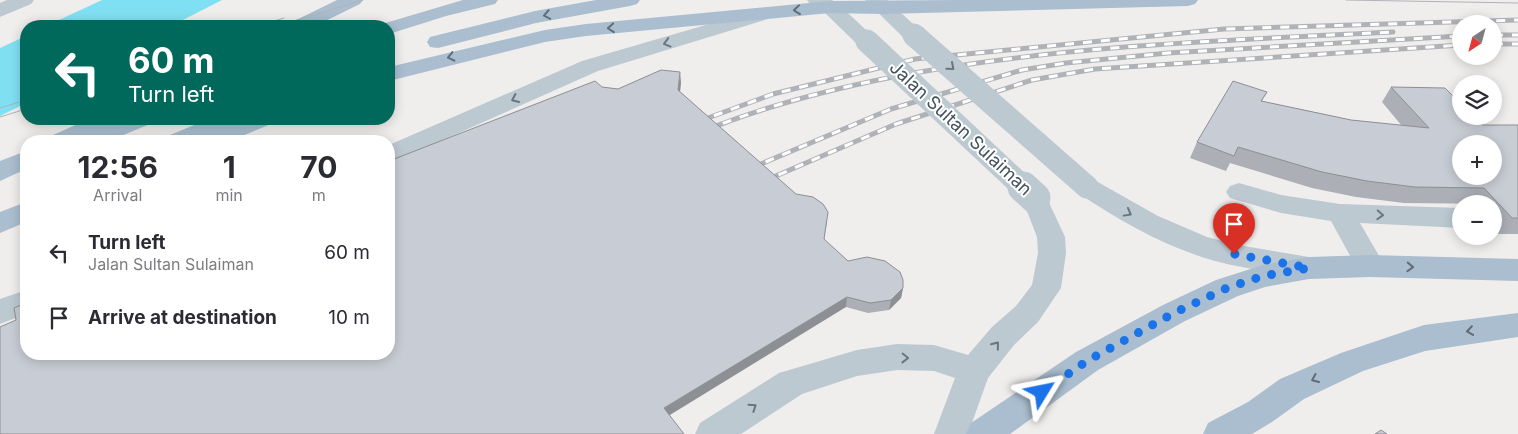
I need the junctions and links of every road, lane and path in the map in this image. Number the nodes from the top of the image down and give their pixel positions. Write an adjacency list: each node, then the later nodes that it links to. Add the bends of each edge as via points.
1 (24, 0): 8 (street)
2 (353, 0): 10 (main road)
3 (488, 0): 11 (main road)
4 (630, 0): 12 (main road, one-way to 12, via 535,17)
5 (1188, 0): 7 (main road)
6 (823, 4): 7 (main road); 9 (main road, one-way to 9); 40 (street, Jalan Sultan Sulaiman, one-way to 6, bridge, via 1046,288 1052,237 1035,198)
7 (879, 4): 35 (street, Jalan Sultan Sulaiman, one-way to 35, bridge, via 1087,187 1127,212 1215,250)
8 (0, 11)
9 (764, 14): 13 (main road, one-way to 13, via 545,36); 22 (street, one-way to 22, via 590,66)
10 (311, 20)
11 (395, 26)
12 (395, 56)
13 (395, 72)
14 (96, 125): 18 (main road)
15 (126, 125): 19 (main road)
16 (216, 125): 20 (main road)
17 (247, 125): 21 (main road)
18 (75, 135)
19 (102, 135)
20 (193, 135)
21 (223, 135)
22 (395, 151)
23 (20, 162): 25 (main road)
24 (20, 170): 26 (main road)
25 (0, 172)
26 (0, 178)
27 (1239, 192): 28 (street, via 1281,204)
28 (1340, 213): 30 (street, one-way to 30); 34 (street)
29 (20, 214): 32 (main road)
30 (1452, 218)
31 (20, 222): 33 (main road)
32 (0, 223)
33 (0, 230)
34 (1370, 266): 35 (main road); 36 (main road, one-way to 36)
35 (1309, 268): 43 (main road, via 1263,276 1227,288 1174,313 1087,361)
36 (1518, 270)
37 (20, 304): 38 (street)
38 (0, 312)
39 (1518, 325): 44 (main road, one-way to 44, via 1424,338 1352,362 1292,389 1260,412)
40 (974, 372): 41 (street, one-way to 40, via 791,383 857,363 897,357 934,358); 42 (street, Jalan Sultan Sulaiman)
41 (712, 434)
42 (951, 434)
43 (983, 434)
44 (1220, 434)

